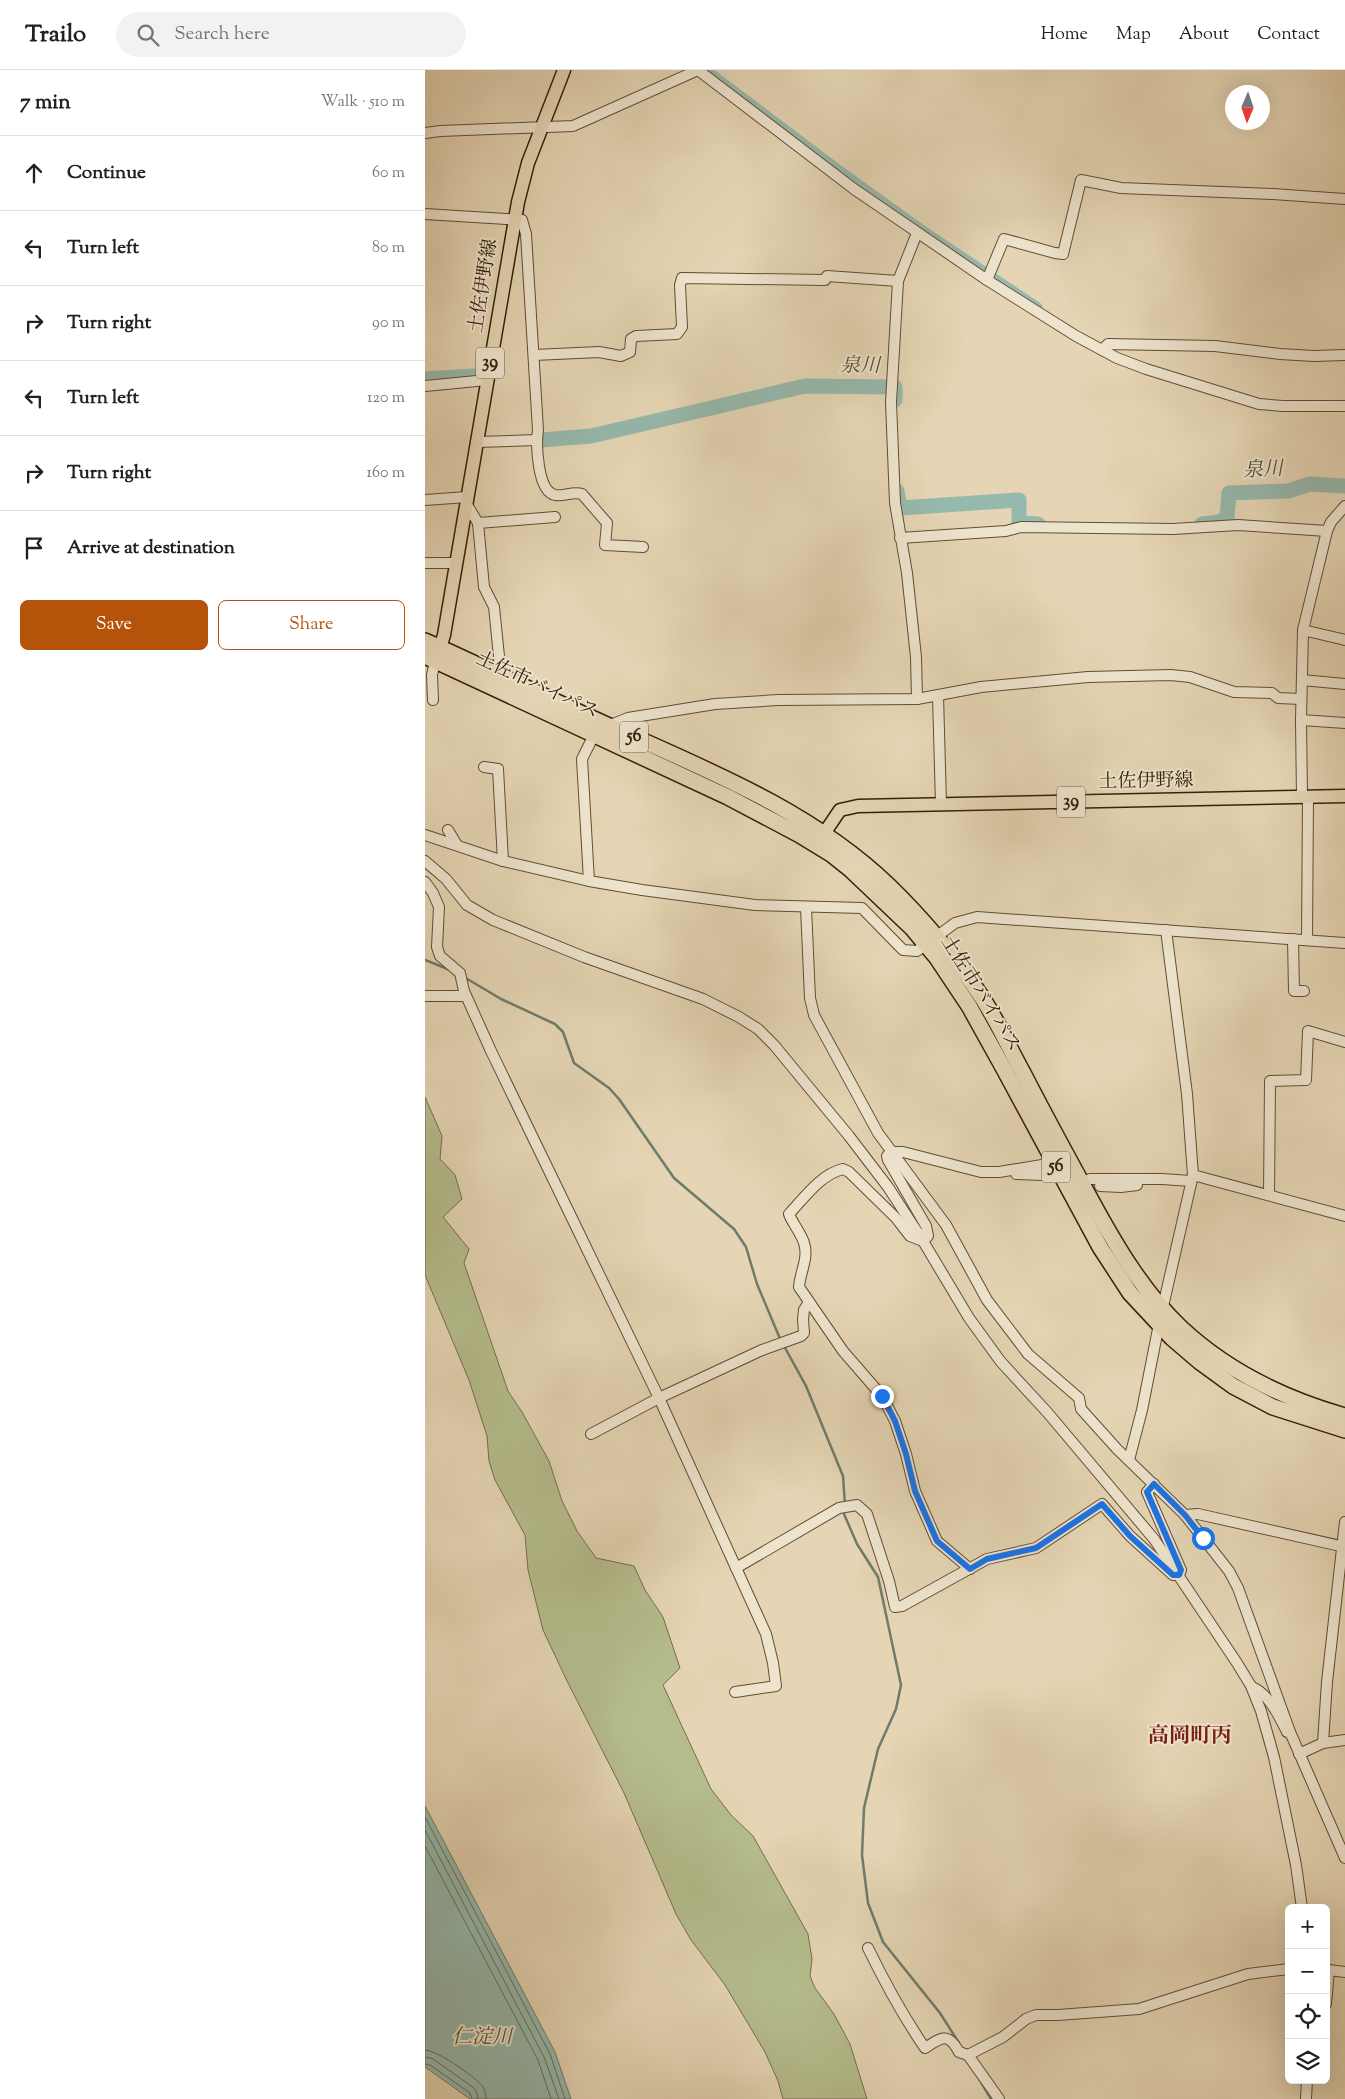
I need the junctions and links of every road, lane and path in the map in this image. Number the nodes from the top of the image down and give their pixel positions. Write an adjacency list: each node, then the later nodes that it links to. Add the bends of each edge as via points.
1 (564, 70): 3 (main road, 土佐伊野線 / 39)
2 (698, 70): 3 (street, via 573,126); 8 (street)
3 (542, 128): 4 (street); 7 (main road, 土佐伊野線 / 39, via 528,163)
4 (425, 133)
5 (1345, 199): 9 (street, via 1121,188 1081,180 1063,254 1004,239)
6 (425, 214): 7 (street)
7 (514, 218): 12 (street, via 522,220 526,234); 14 (main road, 土佐伊野線 / 39)
8 (917, 233): 9 (street); 10 (street)
9 (989, 275): 11 (street, via 1076,336)
10 (898, 281): 12 (street, via 827,276 825,280 683,278 680,285 682,327 677,334 636,336 631,339 630,352 621,356 599,352); 25 (street, via 891,402 895,503)
11 (1105, 347): 13 (street, via 1215,346 1280,354); 16 (street, via 1146,369 1259,404)
12 (534, 355): 17 (street)
13 (1345, 355)
14 (487, 380): 15 (street); 18 (main road, 土佐伊野線 / 39)
15 (425, 386)
16 (1345, 406)
17 (537, 440): 18 (street); 26 (street, via 542,482 547,491 555,495 582,494 607,523 605,545)
18 (476, 442): 20 (main road, 土佐伊野線 / 39)
19 (425, 500): 20 (street)
20 (466, 500): 23 (street); 28 (main road, 土佐伊野線 / 39)
21 (1345, 506): 24 (street)
22 (555, 517): 23 (street)
23 (478, 523): 33 (street, via 485,587 494,606)
24 (1327, 531): 25 (street, via 1238,525 1173,529 1021,527 1006,531); 29 (street)
25 (900, 538): 37 (street, via 912,618)
26 (643, 547)
27 (425, 563): 28 (street)
28 (456, 563): 32 (main road, 土佐伊野線 / 39)
29 (1303, 630): 30 (street); 34 (street)
30 (1345, 640)
31 (425, 641): 32 (highway, 土佐市バイパス / 56)
32 (433, 655): 33 (highway, 土佐市バイパス / 56); 39 (street); 43 (highway, 土佐市バイパス / 56)
33 (501, 676): 42 (highway, 土佐市バイパス / 56)
34 (1302, 680): 35 (street); 38 (street)
35 (1345, 684)
36 (938, 695): 37 (street); 38 (street, via 981,687 1171,675 1190,677 1234,692 1272,693 1278,698); 47 (street)
37 (917, 699): 42 (street, via 715,704 628,718)
38 (1301, 699): 40 (street)
39 (433, 700)
40 (1301, 720): 41 (street); 46 (street)
41 (1345, 723)
42 (608, 726): 43 (street); 50 (highway, 土佐市バイパス / 56, via 737,784)
43 (594, 735): 50 (highway, 土佐市バイパス / 56); 54 (street, via 582,759)
44 (484, 767): 53 (street, via 498,769)
45 (1345, 796): 46 (main road, 土佐伊野線 / 39)
46 (1305, 797): 47 (main road, 土佐伊野線 / 39); 59 (street)
47 (941, 804): 50 (main road, 土佐伊野線 / 39, via 846,808 835,814)
48 (448, 830): 51 (street)
49 (425, 835): 51 (street)
50 (820, 839): 60 (highway, 土佐市バイパス / 56, via 871,869)
51 (457, 845): 53 (street)
52 (425, 861): 76 (street, via 446,879 467,905 493,920 703,1000 758,1029 849,1136)
53 (503, 861): 54 (street)
54 (589, 881): 56 (street, via 755,905)
55 (425, 882): 64 (street, via 439,907 437,947 440,956 461,977)
56 (806, 906): 60 (street, via 862,908 903,950 917,951); 66 (street, via 810,998 814,1015)
57 (1166, 930): 58 (street); 60 (street, via 977,918 955,923); 70 (street, via 1187,1094)
58 (1293, 939): 59 (street); 62 (street, via 1294,991)
59 (1307, 940): 61 (street)
60 (932, 941): 67 (highway, 土佐市バイパス / 56); 72 (highway, 土佐市バイパス / 56, via 982,998)
61 (1345, 943)
62 (1304, 991)
63 (425, 996): 64 (street)
64 (466, 996): 80 (street)
65 (1345, 1042): 74 (street, via 1308,1031 1306,1080 1270,1081)
66 (891, 1152): 68 (street, via 903,1152); 76 (street, via 888,1160 926,1226 928,1236); 84 (street, via 946,1225 987,1300 1003,1321 1029,1354 1079,1398 1081,1409)
67 (1053, 1161): 68 (street, via 999,1172); 79 (highway, 土佐市バイパス / 56, via 1130,1293)
68 (981, 1172): 69 (street, via 995,1177)
69 (1044, 1174)
70 (1192, 1178): 71 (street); 74 (street); 78 (street)
71 (1162, 1179): 72 (street, via 1090,1179); 73 (street, via 1121,1187)
72 (1081, 1183): 78 (highway, 土佐市バイパス / 56, via 1114,1242)
73 (1100, 1186)
74 (1269, 1195): 75 (street)
75 (1345, 1216)
76 (923, 1241): 77 (street, via 910,1236 849,1172 838,1170 813,1188 789,1214 805,1245 806,1260 799,1287); 91 (street, via 969,1318 1001,1362 1123,1500)
77 (809, 1302): 80 (street, via 804,1310 804,1333 801,1336 762,1350); 90 (street, via 843,1352 882,1396 895,1421 915,1491 937,1541)
78 (1163, 1309): 79 (street); 81 (highway, 土佐市バイパス / 56, via 1209,1351 1238,1371 1276,1392)
79 (1159, 1324): 82 (highway, 土佐市バイパス / 56, via 1200,1362 1233,1386 1273,1407); 84 (street)
80 (659, 1398): 83 (street); 89 (street)
81 (1345, 1416)
82 (1345, 1430)
83 (591, 1434)
84 (1129, 1460): 85 (street)
85 (1154, 1484): 86 (street); 91 (street, via 1147,1492 1181,1570)
86 (1185, 1515): 88 (street, via 1198,1514); 94 (street, via 1229,1571 1238,1588)
87 (1345, 1522): 88 (street)
88 (1343, 1547): 96 (street)
89 (736, 1568): 90 (street, via 843,1507 857,1506 867,1514 895,1607); 93 (street, via 766,1634 776,1686)
90 (970, 1569): 91 (street, via 987,1559 1036,1548 1102,1504 1130,1536 1173,1575)
91 (1179, 1575): 92 (street)
92 (1251, 1686): 94 (street, via 1277,1712 1287,1732); 99 (street, via 1274,1757)
93 (735, 1692)
94 (1290, 1732): 97 (street)
95 (1345, 1740): 96 (street)
96 (1323, 1743): 97 (street)
97 (1299, 1754): 98 (street)
98 (1345, 1858)
99 (1301, 1904)
100 (868, 1948): 104 (street, via 907,2022 925,2048 946,2038 953,2040 959,2052)
101 (1285, 1969): 104 (street, via 1248,1974 1139,2009 1037,2015)
102 (1345, 1972): 103 (street, via 1329,1970)
103 (1327, 1994)
104 (968, 2055): 106 (street)
105 (1307, 2084): 107 (street)
106 (999, 2099)
107 (1306, 2099)

